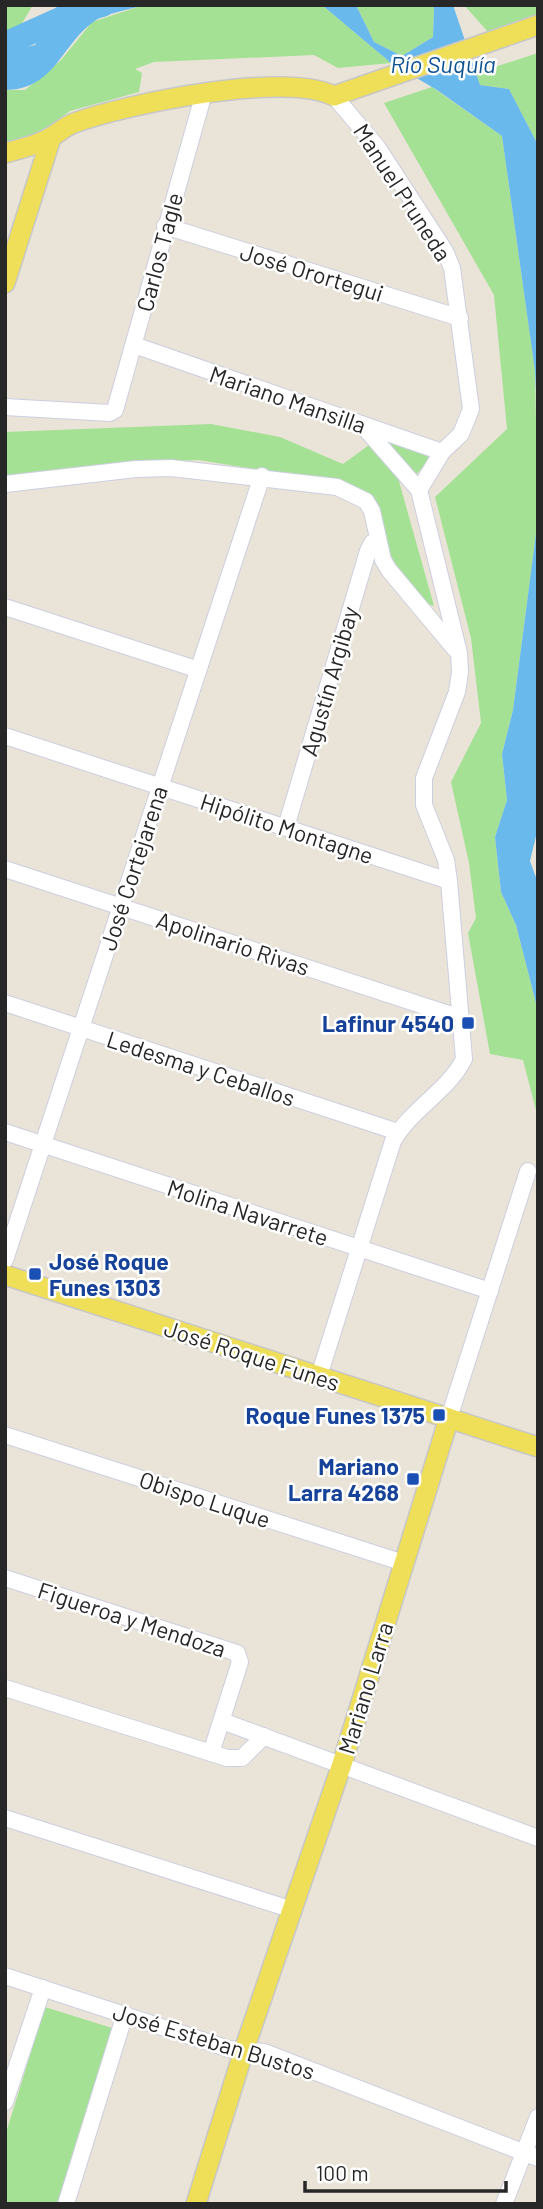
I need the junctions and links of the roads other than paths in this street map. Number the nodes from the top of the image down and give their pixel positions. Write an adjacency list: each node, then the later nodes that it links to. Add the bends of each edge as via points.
1 (538, 25): 3 (main road)
2 (204, 93): 3 (main road, via 267,88 318,90); 4 (main road, via 73,123); 6 (street, Carlos Tagle)
3 (334, 96): 8 (street, Manuel Pruneda, via 378,148 445,251)
4 (51, 138): 5 (main road); 7 (main road)
5 (5, 153)
6 (165, 226): 8 (street, José Orortegui); 9 (street, Carlos Tagle)
7 (5, 283)
8 (460, 318): 12 (street, Manuel Pruneda, via 471,409 461,434)
9 (134, 345): 10 (street, Carlos Tagle, via 115,410 110,413); 11 (street, Mariano Mansilla)
10 (5, 407)
11 (361, 425): 12 (street, Mariano Mansilla); 15 (street)
12 (442, 452): 15 (street, Manuel Pruneda)
13 (261, 476): 14 (street, via 136,469); 16 (street, via 337,486 356,494 372,511); 19 (street, José Cortejarena)
14 (5, 484)
15 (419, 490): 18 (street)
16 (379, 539): 18 (street, via 383,560 394,579); 22 (street, Agustín Argibay, via 368,551)
17 (5, 607): 19 (street)
18 (459, 653): 24 (street, via 457,692 422,792)
19 (196, 668): 21 (street, José Cortejarena)
20 (5, 736): 21 (street, Hipólito Montagne)
21 (160, 786): 22 (street, Hipólito Montagne); 25 (street, José Cortejarena)
22 (286, 827): 24 (street, Hipólito Montagne)
23 (5, 869): 25 (street, Apolinario Rivas)
24 (449, 881): 27 (street)
25 (121, 907): 27 (street, Apolinario Rivas); 28 (street, José Cortejarena)
26 (5, 1003): 28 (street, Ledesma y Ceballos)
27 (461, 1018): 30 (street, via 464,1059)
28 (79, 1027): 30 (street, Ledesma y Ceballos); 31 (street, José Cortejarena)
29 (5, 1132): 31 (street, Molina Navarrete)
30 (398, 1132): 33 (street)
31 (44, 1145): 33 (street, Molina Navarrete); 34 (street, José Cortejarena)
32 (528, 1171): 36 (street, Mariano Larra)
33 (357, 1248): 36 (street, Molina Navarrete); 37 (street)
34 (5, 1260)
35 (5, 1275): 37 (main road, José Roque Funes)
36 (490, 1291): 38 (street, Mariano Larra)
37 (319, 1376): 38 (main road, José Roque Funes)
38 (449, 1418): 40 (main road, José Roque Funes); 41 (main road, Mariano Larra)
39 (5, 1436): 41 (street, Obispo Luque)
40 (538, 1447)
41 (404, 1563): 47 (main road, Mariano Larra)
42 (5, 1578): 44 (street, Figueroa y Mendoza, via 237,1653 240,1661)
43 (5, 1688): 46 (street)
44 (222, 1721): 45 (street); 46 (street, Figueroa y Mendoza)
45 (264, 1736): 46 (street, via 242,1758); 47 (street)
46 (211, 1754)
47 (342, 1764): 49 (street); 50 (main road, Mariano Larra)
48 (5, 1818): 50 (street)
49 (538, 1838)
50 (293, 1910): 54 (main road, Mariano Larra)
51 (5, 1976): 52 (street, José Esteban Bustos)
52 (43, 1989): 53 (street, José Esteban Bustos); 55 (street)
53 (125, 2014): 54 (street, José Esteban Bustos); 58 (street)
54 (244, 2050): 57 (street, José Esteban Bustos, via 264,2052); 59 (main road, Mariano Larra)
55 (5, 2102)
56 (538, 2117): 57 (street)
57 (531, 2156): 60 (street)
58 (66, 2204)
59 (196, 2204)
60 (504, 2204)

